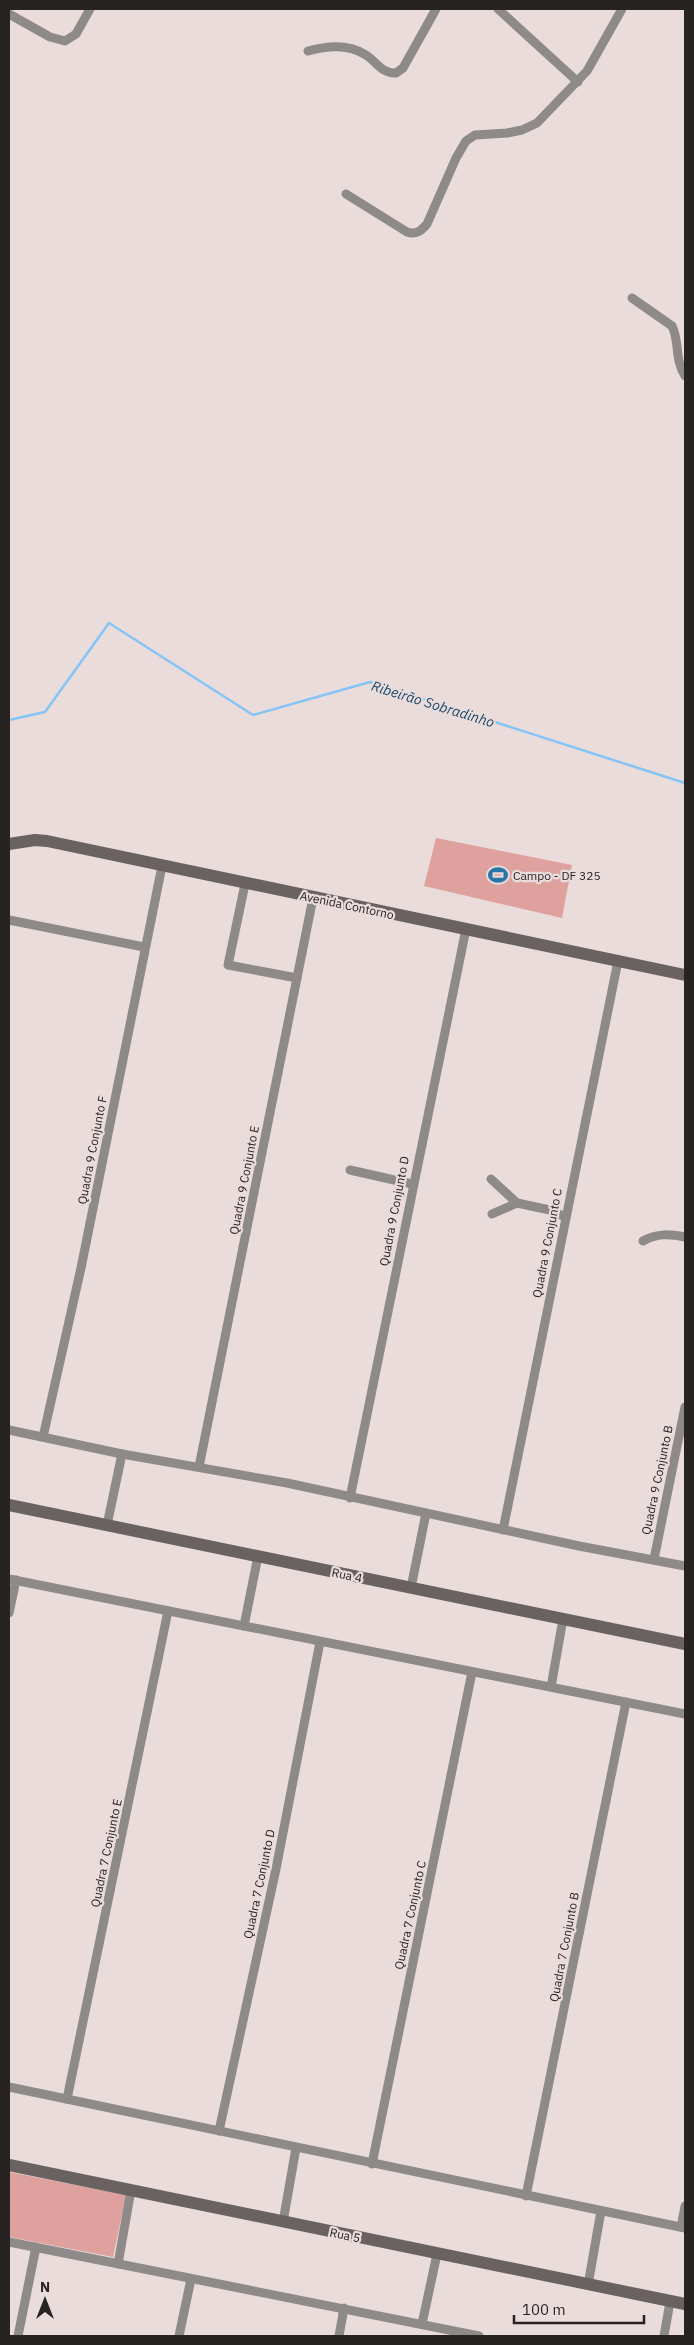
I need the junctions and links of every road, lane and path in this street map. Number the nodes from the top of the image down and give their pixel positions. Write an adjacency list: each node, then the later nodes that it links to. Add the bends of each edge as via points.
1 (90, 9): 5 (street, via 76,34 65,40 50,37)
2 (436, 9): 6 (street, via 404,68 396,73 385,72 364,53 353,49 333,46)
3 (498, 9): 7 (street)
4 (622, 9): 7 (street, via 597,57)
5 (9, 14)
6 (308, 51)
7 (578, 82): 8 (street, via 529,128 475,135 466,141 421,231 406,232)
8 (346, 194)
9 (632, 298): 10 (street, via 672,326 676,332 679,365)
10 (685, 376)
11 (9, 844): 12 (street, Avenida Contorno, via 47,841)
12 (162, 866): 13 (street, Avenida Contorno); 17 (street, Quadra 9 Conjunto F)
13 (245, 884): 14 (street, Avenida Contorno); 20 (street, via 228,965)
14 (313, 898): 16 (street, Avenida Contorno); 20 (street, Quadra 9 Conjunto E)
15 (9, 920): 17 (street)
16 (466, 929): 18 (street, Avenida Contorno); 23 (street, Quadra 9 Conjunto D)
17 (144, 947): 31 (street, Quadra 9 Conjunto F, via 81,1268)
18 (618, 961): 19 (street, Avenida Contorno); 26 (street, Quadra 9 Conjunto C)
19 (685, 975)
20 (297, 978): 33 (street, Quadra 9 Conjunto E)
21 (350, 1170): 23 (street)
22 (491, 1179): 24 (street)
23 (412, 1184): 34 (street, Quadra 9 Conjunto D)
24 (517, 1203): 25 (street); 26 (street, via 550,1210)
25 (492, 1214)
26 (565, 1217): 38 (street, Quadra 9 Conjunto C)
27 (685, 1237): 28 (street, via 659,1234)
28 (643, 1241)
29 (685, 1407): 40 (street, Quadra 9 Conjunto B)
30 (9, 1430): 31 (street)
31 (43, 1437): 32 (street)
32 (122, 1454): 33 (street); 37 (street)
33 (199, 1467): 34 (street)
34 (350, 1498): 36 (street)
35 (9, 1505): 37 (street, Rua 4)
36 (426, 1514): 38 (street); 43 (street)
37 (106, 1525): 39 (street, Rua 4)
38 (503, 1530): 40 (street)
39 (258, 1556): 43 (street, Rua 4); 47 (street)
40 (654, 1559): 41 (street)
41 (685, 1566)
42 (12, 1580): 44 (street); 45 (street)
43 (411, 1588): 46 (street, Rua 4)
44 (168, 1611): 47 (street); 55 (street, Quadra 7 Conjunto E)
45 (9, 1613)
46 (563, 1619): 49 (street, Rua 4); 51 (street)
47 (244, 1626): 48 (street)
48 (320, 1642): 50 (street); 56 (street, Quadra 7 Conjunto D, via 274,1879)
49 (685, 1644)
50 (472, 1672): 51 (street); 58 (street, Quadra 7 Conjunto C)
51 (551, 1687): 52 (street)
52 (626, 1702): 53 (street); 61 (street, Quadra 7 Conjunto B)
53 (685, 1714)
54 (9, 2088): 55 (street)
55 (67, 2099): 56 (street)
56 (219, 2131): 57 (street)
57 (296, 2148): 58 (street); 64 (street)
58 (372, 2164): 61 (street)
59 (9, 2165): 60 (street, Rua 5)
60 (132, 2190): 64 (street, Rua 5); 69 (street)
61 (526, 2196): 63 (street)
62 (685, 2206): 65 (street)
63 (601, 2212): 65 (street); 71 (street)
64 (283, 2222): 68 (street, Rua 5)
65 (683, 2228)
66 (9, 2242): 67 (street)
67 (36, 2247): 69 (street); 75 (street)
68 (437, 2254): 71 (street, Rua 5); 74 (street)
69 (118, 2264): 70 (street)
70 (191, 2279): 73 (street); 76 (street)
71 (588, 2285): 72 (street, Rua 5)
72 (680, 2304): 79 (street)
73 (344, 2308): 74 (street); 77 (street)
74 (422, 2324): 78 (street)
75 (18, 2336)
76 (180, 2336)
77 (339, 2336)
78 (479, 2336)
79 (664, 2336)

